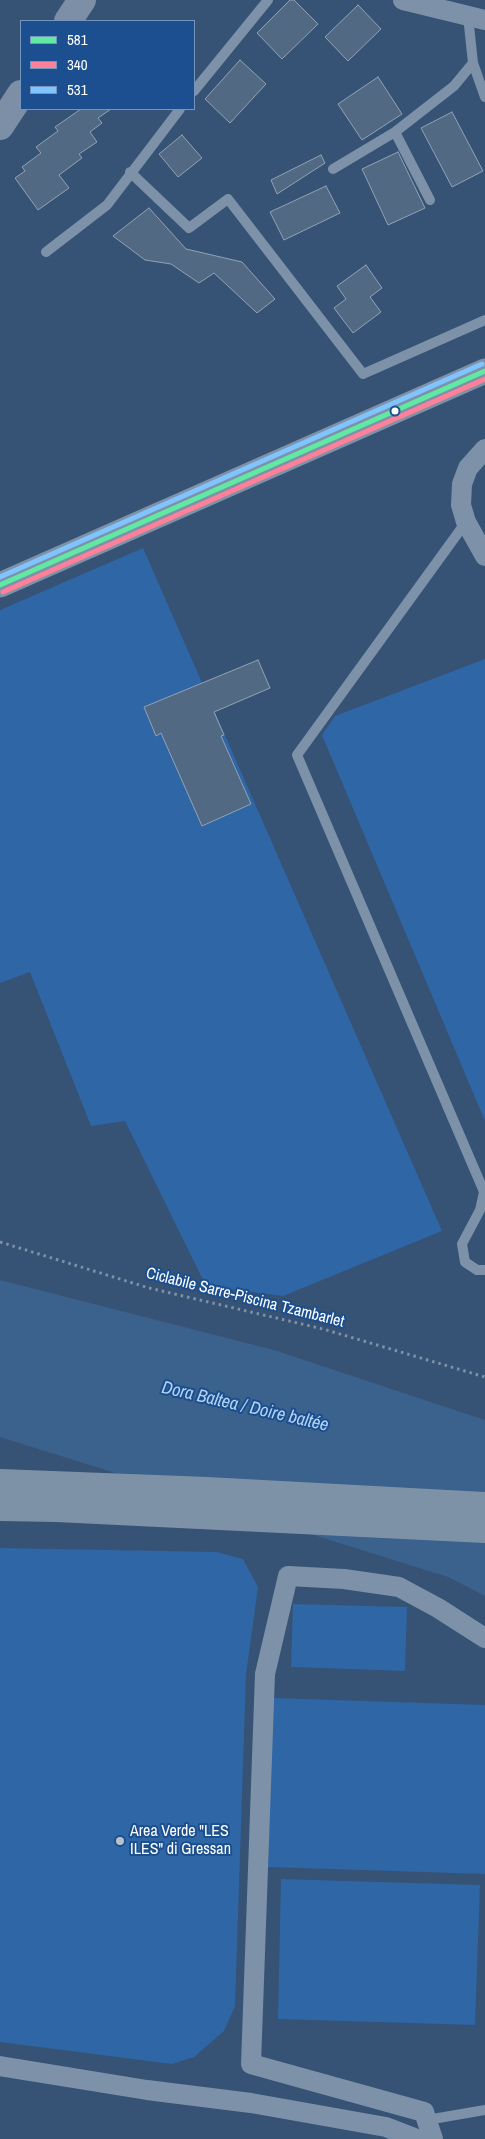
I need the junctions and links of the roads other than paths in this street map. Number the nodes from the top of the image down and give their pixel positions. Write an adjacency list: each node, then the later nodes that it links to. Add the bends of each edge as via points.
1 (82, 0): 5 (main road)
2 (268, 0): 7 (lane)
3 (403, 0): 4 (street)
4 (477, 18): 6 (lane)
5 (69, 20)
6 (473, 63): 9 (lane); 12 (lane, via 454,86)
7 (195, 90)
8 (20, 96): 11 (main road)
9 (485, 97)
10 (179, 110): 14 (lane)
11 (0, 126)
12 (395, 132): 13 (lane); 15 (lane)
13 (334, 169)
14 (130, 172): 16 (lane, via 107,205); 17 (lane, via 189,228 228,200 363,374)
15 (430, 200)
16 (46, 252)
17 (485, 320)
18 (485, 371): 22 (street)
19 (485, 449): 20 (street, via 468,468 462,484 461,505)
20 (466, 522): 21 (street); 23 (lane, via 297,756)
21 (485, 556)
22 (0, 585)
23 (484, 1193): 24 (lane, via 480,1210 462,1244 465,1262 477,1270)
24 (485, 1270)
25 (0, 1483): 26 (highway)
26 (485, 1506)
27 (0, 1507): 28 (highway)
28 (485, 1529)
29 (485, 1638): 32 (street, via 399,1587 344,1579 288,1576 265,1674 251,2064 424,2112)
30 (0, 2066): 33 (street, via 251,2103 386,2127)
31 (485, 2110): 32 (lane)
32 (430, 2130)
33 (417, 2139)

